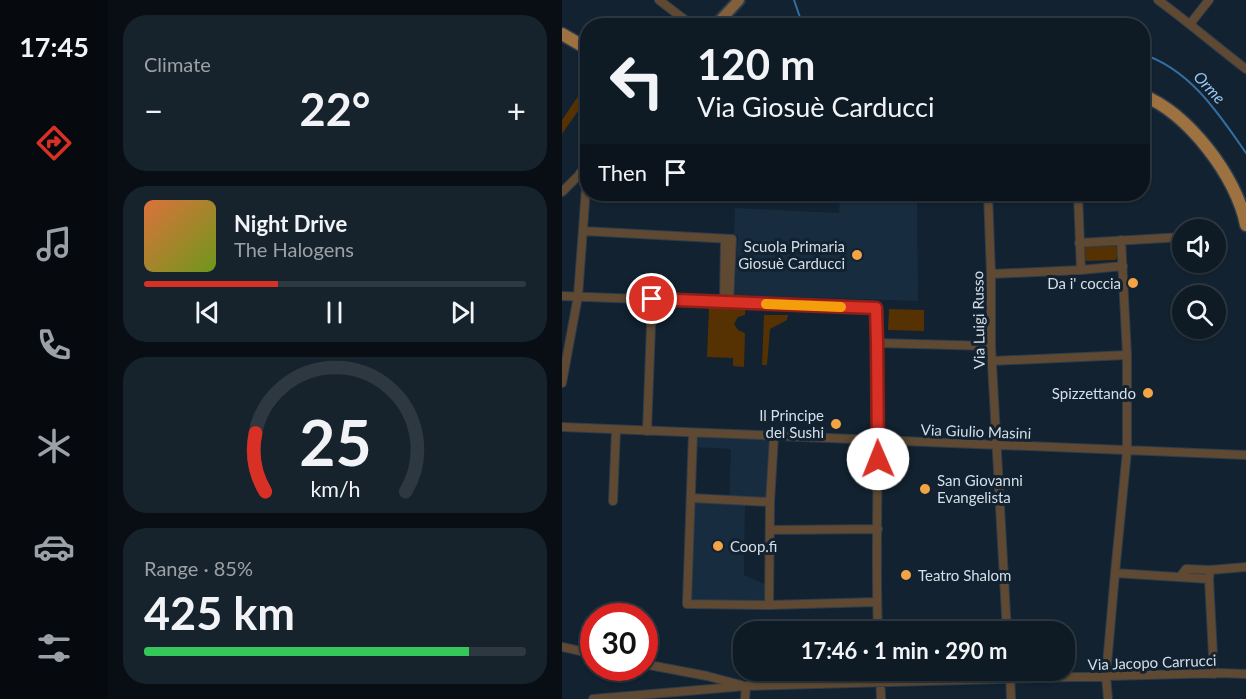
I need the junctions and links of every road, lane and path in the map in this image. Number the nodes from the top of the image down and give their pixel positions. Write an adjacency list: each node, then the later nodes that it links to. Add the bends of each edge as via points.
1 (659, 0): 5 (street)
2 (739, 0): 6 (street)
3 (1158, 0): 7 (street)
4 (1209, 0): 7 (street)
5 (683, 18)
6 (722, 18)
7 (1190, 24): 10 (street)
8 (562, 34): 9 (main road)
9 (580, 44)
10 (1246, 69)
11 (1150, 99): 17 (main road, via 1169,109 1200,139 1234,191)
12 (580, 173): 13 (street)
13 (562, 192)
14 (585, 201): 18 (street)
15 (988, 201): 24 (street, Via Luigi Russo)
16 (1078, 201): 21 (street)
17 (1246, 225)
18 (583, 231): 26 (street); 28 (street, via 732,239)
19 (1172, 238): 20 (street)
20 (1121, 240): 21 (street); 22 (street)
21 (1079, 243): 23 (street)
22 (1123, 266): 23 (street); 31 (street)
23 (1081, 270): 24 (street)
24 (991, 274): 30 (street, Via Luigi Russo)
25 (562, 296): 26 (street)
26 (578, 296): 27 (street); 33 (street)
27 (652, 299): 28 (street); 36 (street)
28 (726, 302): 29 (street, via 876,308)
29 (877, 343): 30 (street); 39 (street)
30 (991, 346): 32 (street, Via Luigi Russo)
31 (1127, 355): 32 (street); 41 (street)
32 (992, 361): 40 (street, Via Luigi Russo)
33 (562, 383)
34 (562, 428): 35 (street, Via Giulio Masini)
35 (616, 430): 36 (street, Via Giulio Masini); 44 (street)
36 (647, 431): 37 (street, Via Giulio Masini)
37 (693, 433): 38 (street, Via Giulio Masini); 43 (street)
38 (774, 436): 39 (street, Via Giulio Masini); 45 (street)
39 (878, 441): 40 (street, Via Giulio Masini); 46 (street)
40 (997, 446): 41 (street, Via Giulio Masini); 56 (street, Via Luigi Russo)
41 (1127, 451): 42 (street, Via Giulio Masini); 50 (street)
42 (1246, 455)
43 (691, 498): 45 (street); 54 (street, via 687,604)
44 (613, 501)
45 (770, 502): 47 (street)
46 (878, 529): 47 (street); 53 (street)
47 (770, 530): 54 (street)
48 (1246, 567): 49 (street)
49 (1210, 570): 51 (street, via 1186,569); 52 (street)
50 (1115, 573): 51 (street); 63 (street)
51 (1180, 577): 52 (street)
52 (1209, 579): 60 (street)
53 (877, 602): 54 (street); 55 (street)
54 (769, 605)
55 (878, 621)
56 (1006, 621)
57 (562, 647): 58 (street)
58 (580, 651)
59 (658, 667): 67 (street)
60 (1214, 674): 61 (street, Via Jacopo Carrucci); 63 (street, Via Jacopo Carrucci)
61 (1246, 674)
62 (1075, 676): 63 (street, Via Jacopo Carrucci)
63 (1106, 676): 73 (street)
64 (899, 681): 66 (street, Via Jacopo Carrucci)
65 (1010, 681): 72 (street)
66 (880, 682): 67 (street, Via Jacopo Carrucci); 71 (street)
67 (746, 687): 68 (street, Via Jacopo Carrucci); 70 (street)
68 (640, 697): 69 (street, Via Jacopo Carrucci)
69 (593, 699)
70 (745, 699)
71 (881, 699)
72 (1011, 699)
73 (1108, 699)

